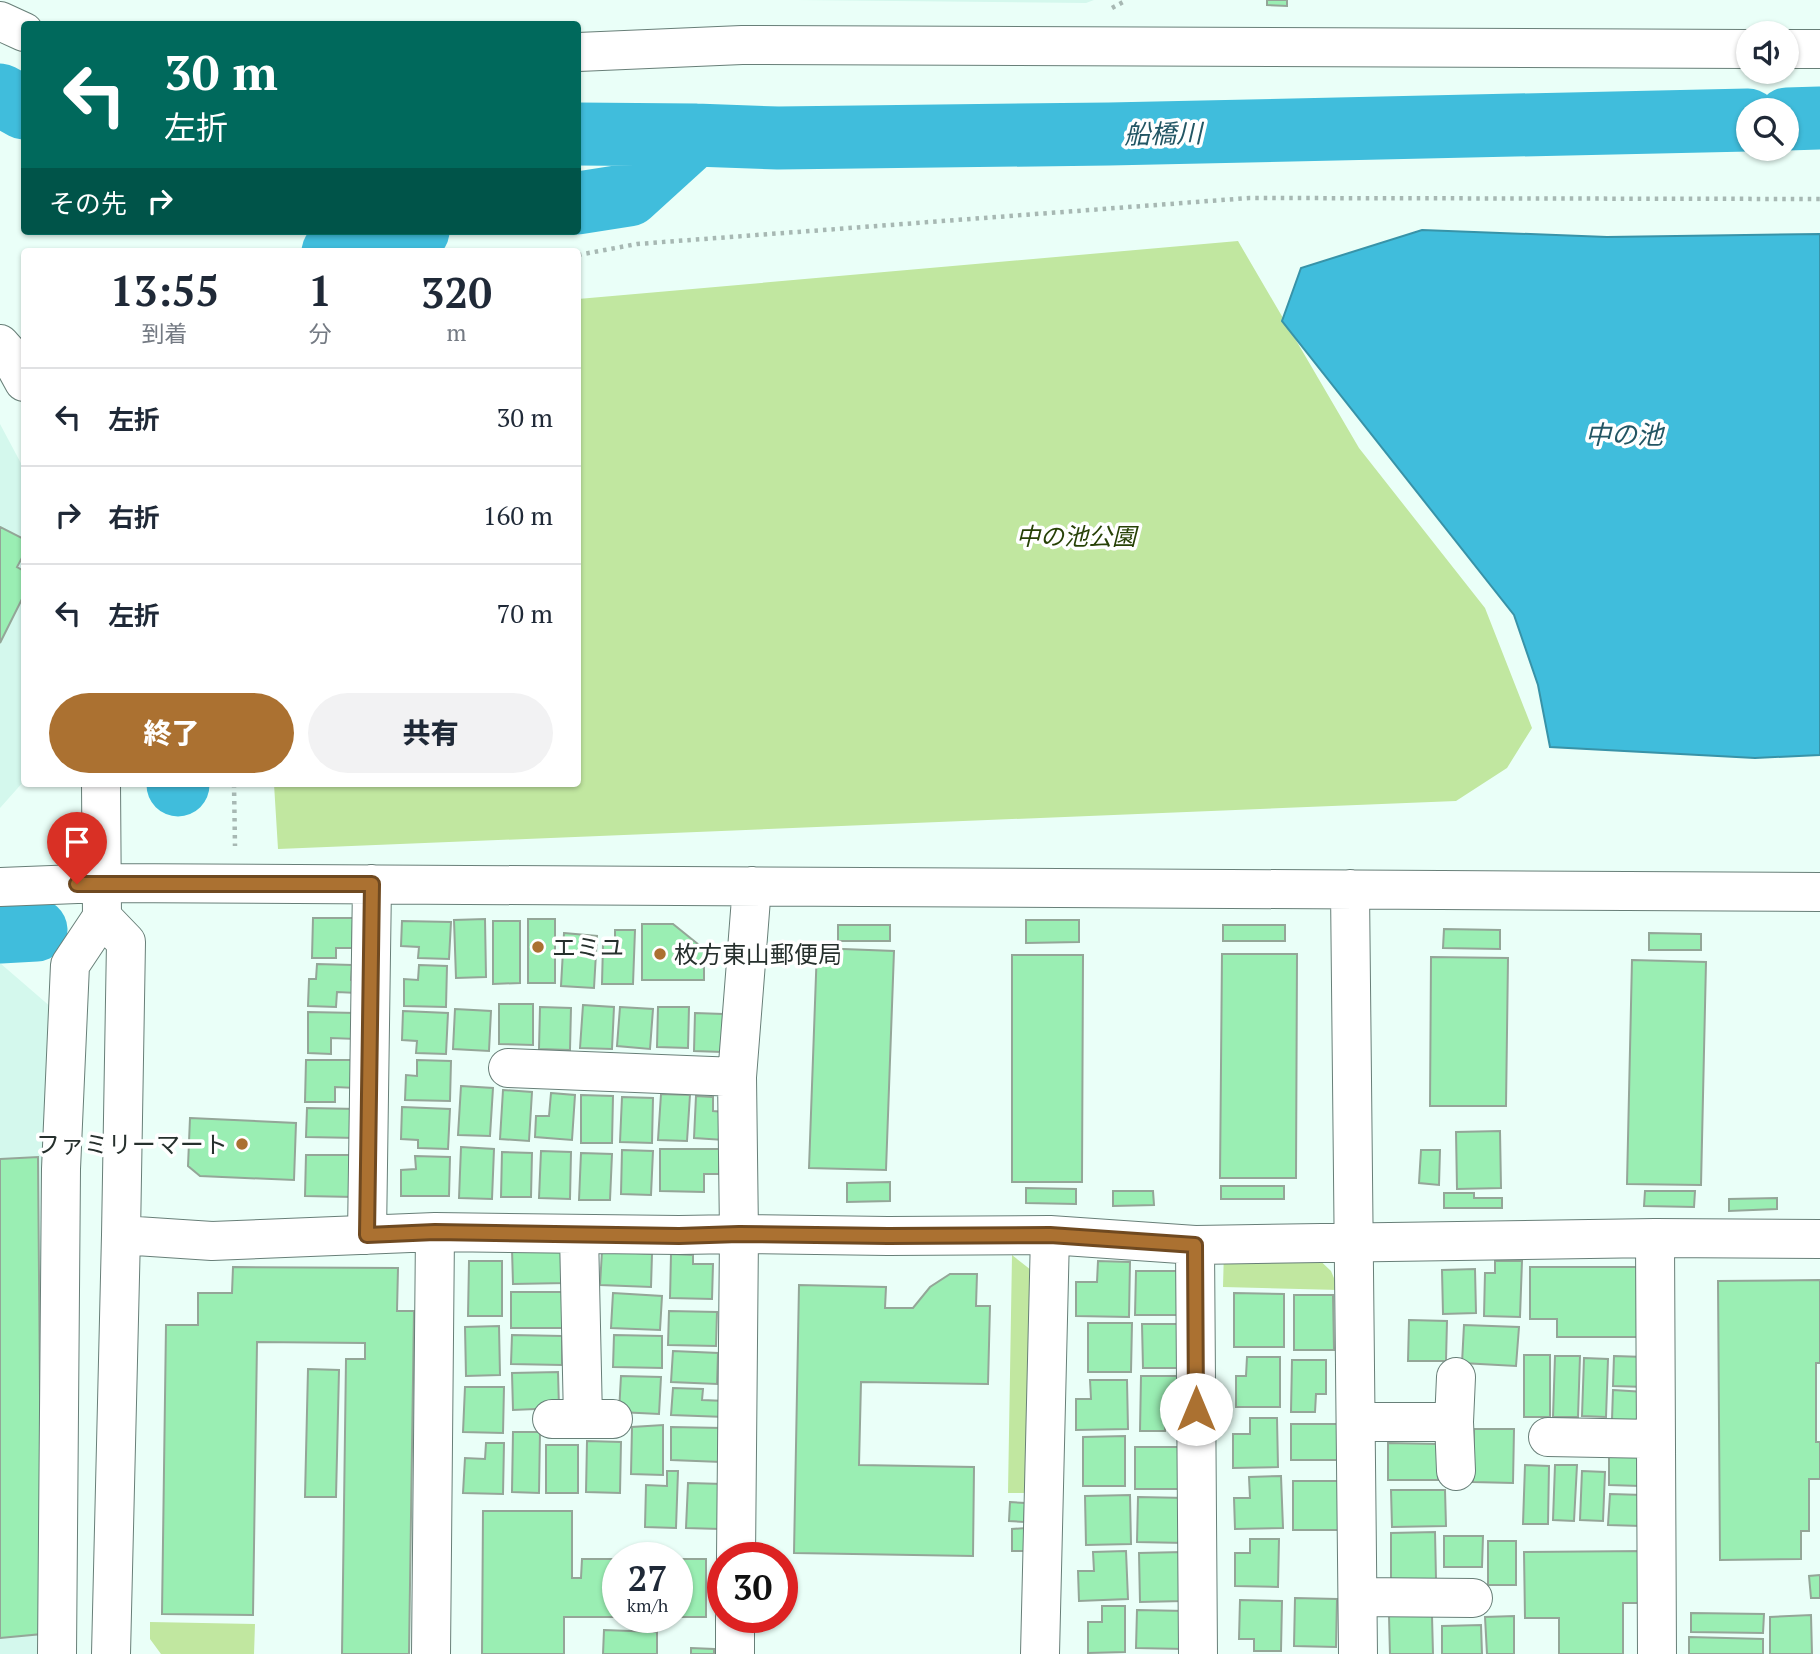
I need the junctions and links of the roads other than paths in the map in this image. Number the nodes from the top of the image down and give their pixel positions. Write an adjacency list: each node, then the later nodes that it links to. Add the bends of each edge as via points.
1 (0, 22): 2 (street)
2 (21, 31)
3 (1736, 49): 6 (street, via 742,45)
4 (1799, 49): 5 (street)
5 (1820, 49)
6 (581, 52)
7 (0, 344): 8 (street)
8 (21, 376)
9 (101, 787): 15 (street)
10 (372, 884): 11 (street); 15 (street); 22 (street)
11 (752, 886): 13 (street); 17 (street)
12 (0, 887): 15 (street)
13 (1350, 889): 14 (street); 26 (street)
14 (1820, 892)
15 (103, 900): 21 (street, via 126,942); 39 (street, via 70,965 61,1169)
16 (508, 1068): 17 (street)
17 (737, 1077): 20 (street)
18 (435, 1232): 19 (street); 22 (street); 41 (street)
19 (579, 1234): 20 (street); 29 (street)
20 (739, 1234): 23 (street); 35 (street)
21 (121, 1235): 22 (street, via 212,1241); 40 (street)
22 (367, 1235)
23 (1050, 1235): 27 (street); 43 (street)
24 (1655, 1238): 25 (street); 26 (street); 33 (street)
25 (1820, 1239)
26 (1354, 1242): 27 (street); 30 (street)
27 (1195, 1245): 44 (street)
28 (1456, 1377): 31 (street)
29 (583, 1419)
30 (1356, 1422): 31 (street); 36 (street)
31 (1454, 1422): 34 (street)
32 (1548, 1437): 33 (street)
33 (1656, 1439): 46 (street)
34 (1456, 1471)
35 (736, 1542)
36 (1358, 1597): 37 (street); 45 (street)
37 (1473, 1598)
38 (735, 1633): 42 (street)
39 (57, 1654)
40 (111, 1654)
41 (431, 1654)
42 (735, 1654)
43 (1040, 1654)
44 (1198, 1654)
45 (1358, 1654)
46 (1657, 1654)

